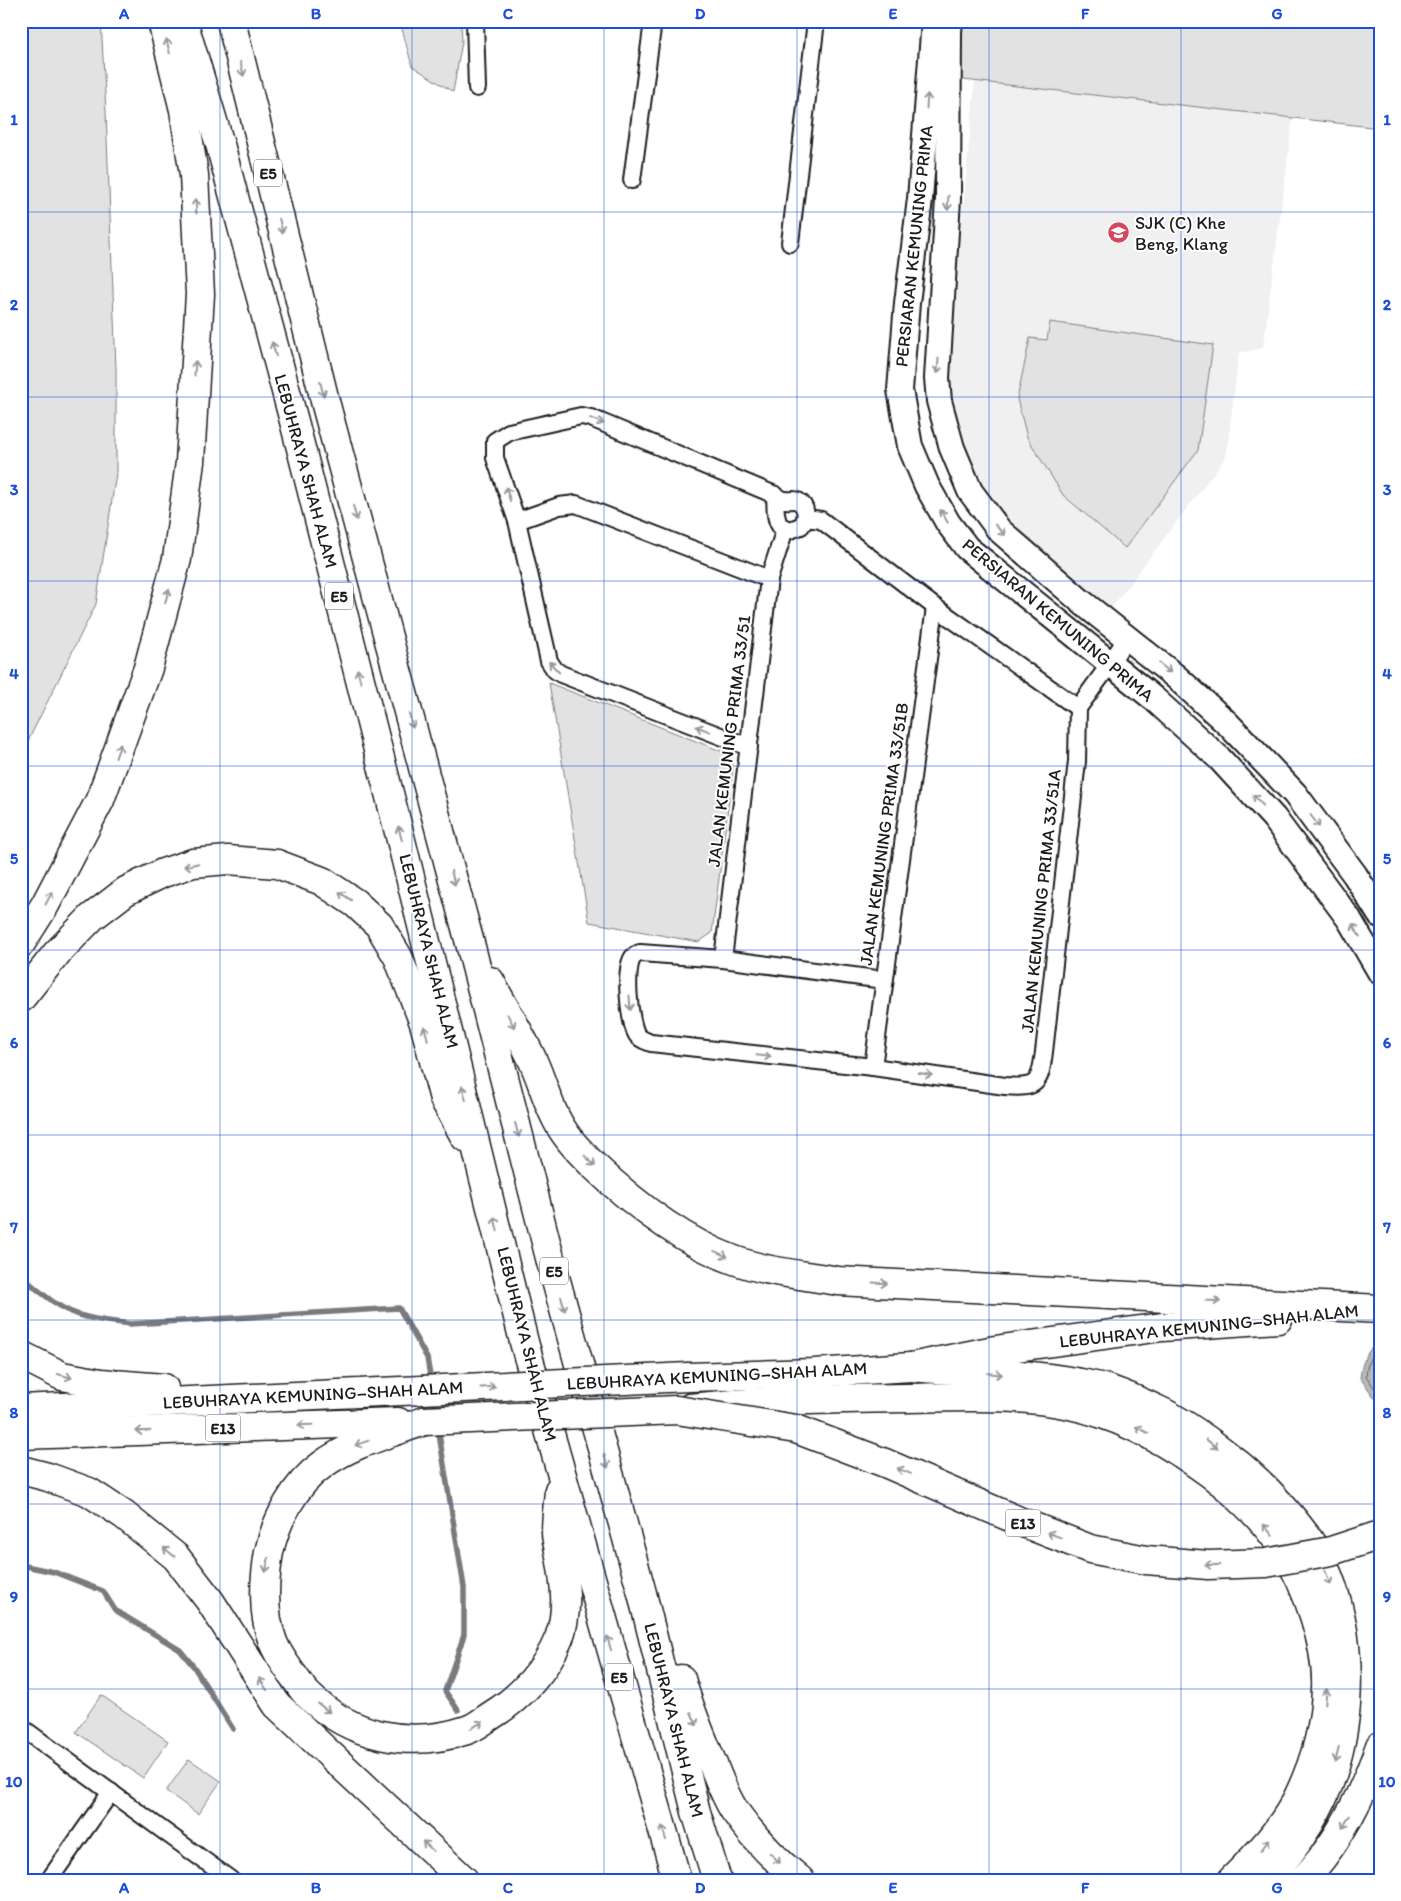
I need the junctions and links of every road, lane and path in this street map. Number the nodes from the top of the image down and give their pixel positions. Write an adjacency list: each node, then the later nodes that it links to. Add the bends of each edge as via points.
1 (162, 21): 25 (highway, one-way to 1, via 46,905 100,800 148,668 177,559 190,462 200,294 194,175 184,110)
2 (183, 21): 32 (highway, LEBUHRAYA SHAH ALAM / E5, one-way to 2, via 294,424 221,148)
3 (231, 21): 26 (highway, LEBUHRAYA SHAH ALAM / E5, one-way to 26, via 326,405)
4 (475, 21): 9 (street)
5 (653, 21): 12 (street)
6 (816, 21): 13 (street)
7 (934, 21): 10 (street, PERSIARAN KEMUNING PRIMA, one-way to 7)
8 (950, 21): 11 (street, PERSIARAN KEMUNING PRIMA)
9 (477, 88)
10 (923, 167): 11 (street); 21 (street, PERSIARAN KEMUNING PRIMA, one-way to 10, via 966,548 935,501 910,446 900,390)
11 (949, 169): 20 (street, PERSIARAN KEMUNING PRIMA, one-way to 20, via 937,378 939,401 952,448 970,492 999,530)
12 (632, 180)
13 (790, 243)
14 (774, 496): 15 (street, via 799,502); 16 (street, one-way to 14, via 494,454 496,442 509,432 581,416); 17 (street, via 776,521)
15 (806, 518): 17 (street, via 798,528); 19 (street, via 821,520)
16 (517, 521): 18 (street, via 559,506 576,504); 23 (street, one-way to 16, via 555,670 548,661)
17 (786, 530): 18 (street, JALAN KEMUNING PRIMA 33/51)
18 (768, 579): 23 (street, JALAN KEMUNING PRIMA 33/51)
19 (935, 607): 22 (street); 29 (street, JALAN KEMUNING PRIMA 33/51B)
20 (1127, 637): 21 (street); 24 (street, PERSIARAN KEMUNING PRIMA, one-way to 24, via 1228,724 1295,794 1355,875)
21 (1110, 664): 22 (street); 28 (street, PERSIARAN KEMUNING PRIMA, one-way to 21, via 1349,919 1274,818 1219,758)
22 (1078, 708): 31 (street, JALAN KEMUNING PRIMA 33/51A, one-way to 22, via 1023,1088 1037,1081 1042,1073 1077,760)
23 (749, 747): 27 (street, JALAN KEMUNING PRIMA 33/51)
24 (1380, 915)
25 (23, 941)
26 (471, 947): 33 (highway, one-way to 33, via 533,1062 545,1096 564,1132 578,1150 613,1184 655,1217 702,1246 733,1260 762,1269 838,1281); 44 (highway, LEBUHRAYA SHAH ALAM / E5, one-way to 44, via 552,1266)
27 (723, 959): 29 (street); 31 (street, one-way to 31, via 653,953 634,956 628,975 631,1017 642,1040 671,1047)
28 (1380, 972)
29 (884, 980): 31 (street, JALAN KEMUNING PRIMA 33/51B)
30 (21, 998): 32 (highway, one-way to 30, via 444,1099 424,1023 398,958 379,925 355,903 322,881 277,864 228,860 193,863 163,872 126,891 92,917 56,953)
31 (873, 1066)
32 (484, 1174): 42 (highway, LEBUHRAYA SHAH ALAM / E5, one-way to 32, via 524,1342)
33 (1380, 1310): 35 (highway, LEBUHRAYA KEMUNING–SHAH ALAM / E13, via 1162,1327 995,1350)
34 (21, 1355): 36 (highway, one-way to 36, via 62,1376)
35 (911, 1366): 36 (highway, LEBUHRAYA KEMUNING–SHAH ALAM / E13, one-way to 35, bridge); 55 (highway, one-way to 55, via 1042,1378 1100,1388 1159,1410 1202,1435 1248,1471 1308,1538 1336,1599 1345,1641 1347,1696 1342,1738 1333,1772 1316,1812 1284,1861)
36 (226, 1398): 37 (highway, LEBUHRAYA KEMUNING–SHAH ALAM / E13)
37 (21, 1409)
38 (677, 1410): 39 (highway, LEBUHRAYA KEMUNING–SHAH ALAM / E13, bridge); 43 (highway, LEBUHRAYA KEMUNING–SHAH ALAM / E13, one-way to 38, bridge, via 1266,1564 1208,1565 1146,1560 1090,1549 796,1429); 54 (highway, one-way to 38, via 1260,1852 1297,1797 1318,1743 1326,1688 1320,1634 1299,1579 1285,1550 1234,1493 1208,1471 1155,1437 1124,1421 1071,1405 981,1397 732,1403)
39 (424, 1421): 40 (highway, LEBUHRAYA KEMUNING–SHAH ALAM / E13, one-way to 40); 42 (highway, one-way to 42, via 353,1447 321,1465 304,1481 285,1508 272,1539 265,1576 267,1615 273,1642 288,1668 306,1694 340,1720 366,1732 406,1740 435,1738 469,1729 510,1704 536,1676 549,1658 564,1618 566,1587 556,1533)
40 (21, 1435)
41 (21, 1470): 50 (highway, one-way to 41, via 277,1705 210,1601 176,1557 124,1515 88,1492)
42 (561, 1474): 51 (highway, LEBUHRAYA SHAH ALAM / E5, one-way to 42)
43 (1380, 1535)
44 (642, 1593): 52 (highway, LEBUHRAYA SHAH ALAM / E5, via 696,1812); 53 (highway, one-way to 53, via 674,1659 690,1711 733,1808 757,1839)
45 (21, 1727): 47 (street)
46 (1380, 1746): 56 (highway, one-way to 56, via 1344,1826)
47 (111, 1792): 48 (street); 49 (street)
48 (49, 1880)
49 (231, 1880)
50 (464, 1880)
51 (677, 1880)
52 (717, 1880)
53 (800, 1880)
54 (1232, 1880)
55 (1267, 1880)
56 (1303, 1880)

